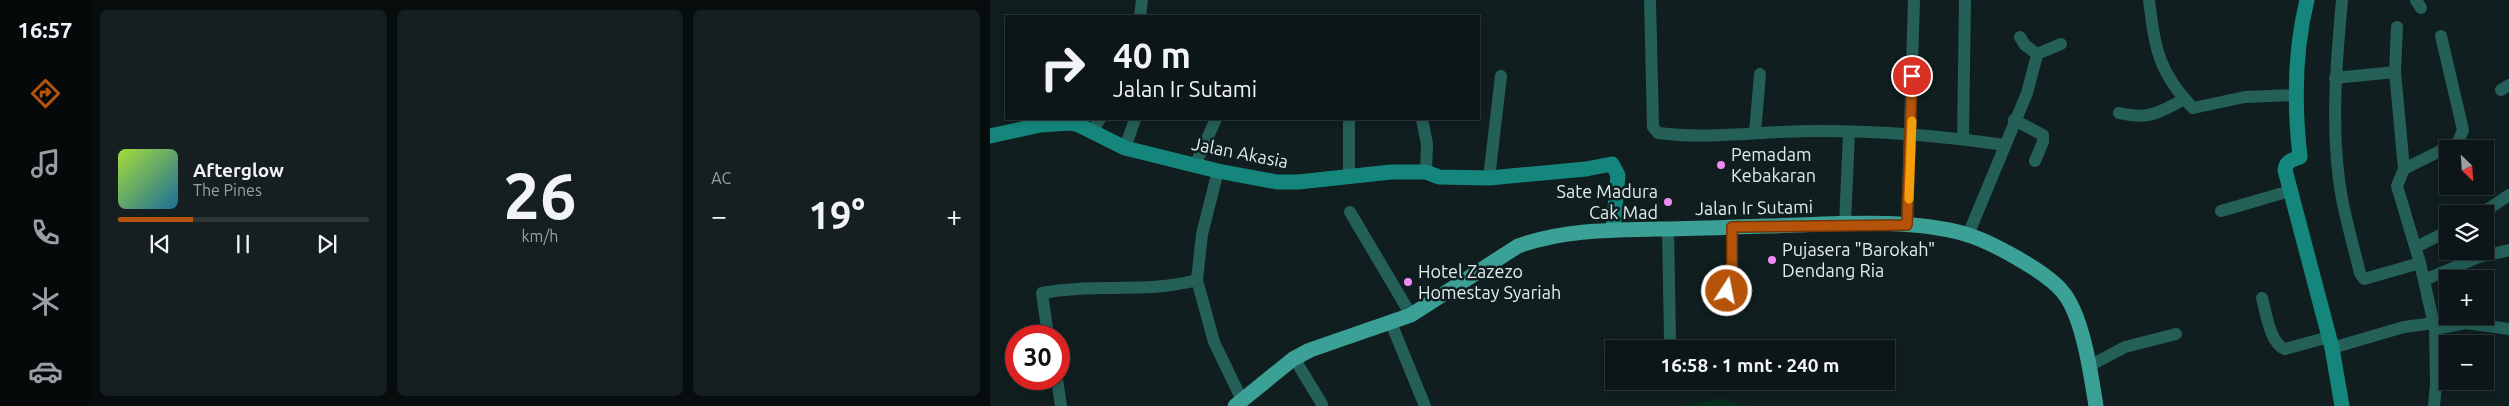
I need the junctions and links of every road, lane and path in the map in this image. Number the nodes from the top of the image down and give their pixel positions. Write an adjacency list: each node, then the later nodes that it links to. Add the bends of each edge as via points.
1 (1142, 0): 8 (street)
2 (1650, 0): 28 (street, via 1655,131 1684,136)
3 (1914, 0): 29 (street)
4 (1965, 0): 31 (street)
5 (2149, 0): 19 (street, via 2157,54)
6 (2307, 0): 18 (street, via 2296,56)
7 (2342, 0): 17 (street)
8 (1140, 15)
9 (2397, 27): 14 (street)
10 (2441, 36): 36 (street, via 2463,130 2462,138)
11 (2020, 37): 13 (street)
12 (2061, 44): 13 (street)
13 (2038, 54): 25 (street, via 2027,94)
14 (2395, 72): 17 (street); 36 (street)
15 (1760, 74): 28 (street)
16 (1501, 76): 40 (street)
17 (2335, 78): 55 (street, via 2342,198 2360,273 2364,279)
18 (2295, 95): 19 (street, via 2245,97 2197,108 2192,108); 41 (street, via 2300,157 2286,164)
19 (2184, 99): 20 (street, via 2143,117)
20 (2119, 113)
21 (1135, 120): 33 (street)
22 (1216, 120): 35 (street)
23 (1349, 120): 39 (street)
24 (1422, 120): 38 (street, via 1427,144)
25 (2014, 120): 32 (street); 34 (street, via 2043,135)
26 (1096, 125): 30 (street, Jalan Akasia, via 1059,123); 33 (street, Jalan Akasia)
27 (1849, 132): 28 (street); 29 (street); 46 (street)
28 (1755, 133)
29 (1912, 133): 31 (street); 47 (street)
30 (990, 136)
31 (1963, 139): 32 (street)
32 (2004, 145): 51 (street)
33 (1125, 148): 35 (street, Jalan Akasia)
34 (2035, 161)
35 (1195, 165): 37 (street, Jalan Akasia)
36 (2404, 169): 53 (street, via 2397,186)
37 (1218, 171): 39 (street, Jalan Akasia, via 1277,182); 56 (street, via 1202,234)
38 (1426, 172): 39 (street, Jalan Akasia); 40 (street, Jalan Akasia, via 1439,176)
39 (1349, 176)
40 (1489, 178): 50 (street, Jalan Akasia, via 1612,164 1618,176)
41 (2290, 191): 44 (street); 67 (street)
42 (2509, 195): 43 (street)
43 (2494, 206)
44 (2221, 211)
45 (1350, 212): 60 (street)
46 (1845, 225): 47 (main road, Jalan Ir Sutami); 48 (main road, Jalan Ir Sutami)
47 (1907, 225): 51 (main road, Jalan Ir Sutami)
48 (1732, 227): 49 (main road, Jalan Ir Sutami); 58 (street, via 1732,270)
49 (1668, 229): 50 (main road, Jalan Ir Sutami); 66 (street)
50 (1613, 230): 60 (main road, Jalan Ir Sutami, via 1555,234 1518,246)
51 (1968, 235): 69 (main road, Jalan Ir Sutami, via 2018,259 2062,291 2076,316)
52 (2439, 236): 53 (street)
53 (2416, 247): 55 (street)
54 (2509, 250): 57 (street, via 2479,257)
55 (2420, 263): 57 (street)
56 (1197, 280): 62 (street, via 1156,288 1042,293); 71 (street, via 1214,342)
57 (2424, 280): 63 (street)
58 (1727, 291)
59 (2262, 298): 67 (street, via 2280,347)
60 (1411, 315): 61 (main road, Jalan Ir Sutami)
61 (1391, 323): 68 (main road, Jalan Ir Sutami); 74 (street)
62 (1046, 325)
63 (2435, 326): 64 (street, via 2466,323); 67 (street, via 2404,327); 77 (street)
64 (2509, 329)
65 (2176, 334): 69 (street, via 2126,347)
66 (1670, 339)
67 (2331, 343): 76 (street)
68 (1294, 358): 71 (main road, Jalan Ir Sutami); 72 (street)
69 (2089, 366): 75 (main road, Jalan Ir Sutami)
70 (1059, 390): 73 (street)
71 (1239, 403)
72 (1322, 404)
73 (1061, 406)
74 (1425, 406)
75 (2096, 406)
76 (2342, 406)
77 (2434, 406)

